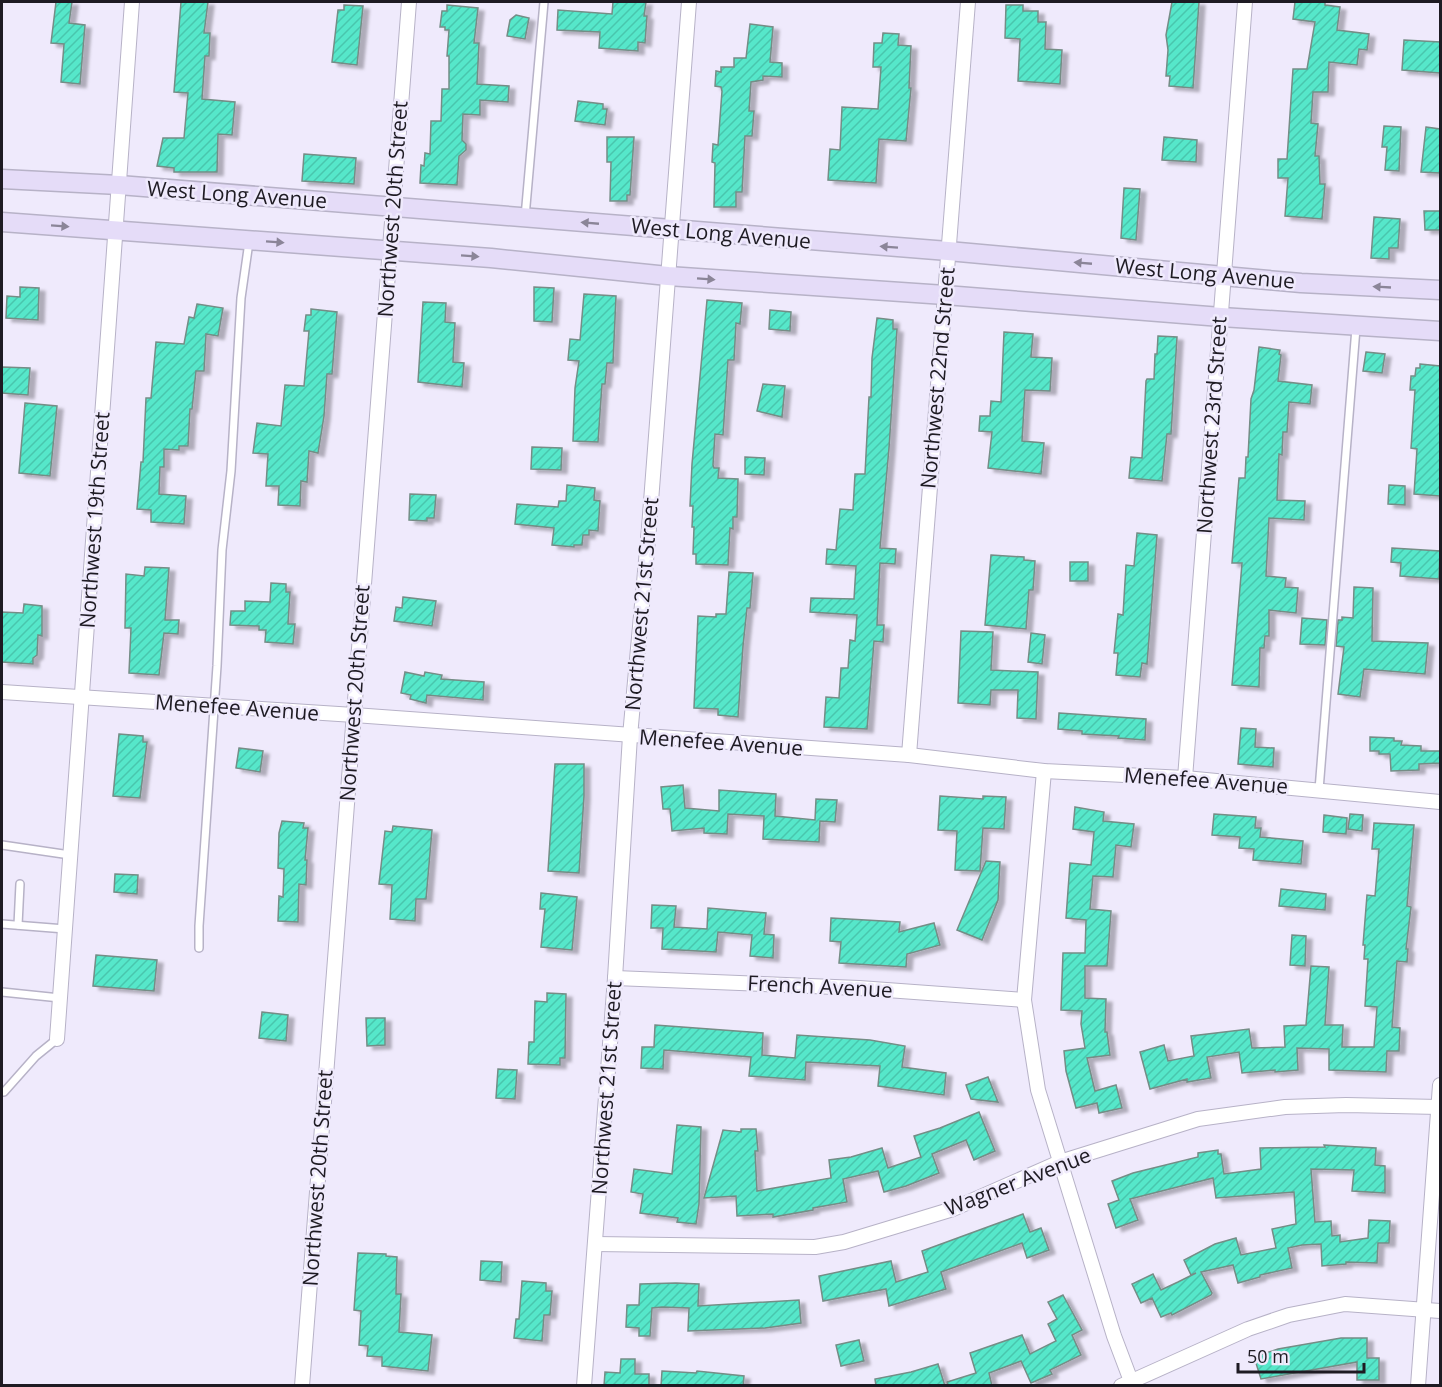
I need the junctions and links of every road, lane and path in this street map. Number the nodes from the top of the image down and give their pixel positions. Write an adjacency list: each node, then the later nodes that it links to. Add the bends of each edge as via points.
1 (132, 2): 8 (street, Northwest 19th Street)
2 (409, 2): 9 (street, Northwest 20th Street)
3 (544, 2): 10 (lane)
4 (689, 2): 13 (street, Northwest 21st Street)
5 (968, 2): 16 (street, Northwest 22nd Street)
6 (1245, 2): 18 (street, Northwest 23rd Street)
7 (2, 179): 8 (main road, West Long Avenue)
8 (119, 185): 9 (main road, West Long Avenue); 12 (street, Northwest 19th Street)
9 (393, 207): 10 (main road, West Long Avenue); 15 (street, Northwest 20th Street)
10 (525, 217): 13 (main road, West Long Avenue, one-way to 10)
11 (2, 222): 12 (main road, West Long Avenue, one-way to 12)
12 (116, 230): 14 (main road, West Long Avenue); 25 (street, Northwest 19th Street)
13 (672, 230): 16 (main road, West Long Avenue, one-way to 13); 17 (street, Northwest 21st Street)
14 (249, 240): 15 (main road, West Long Avenue, one-way to 15); 26 (lane, via 222,550)
15 (390, 250): 17 (main road, West Long Avenue, one-way to 17); 27 (street, Northwest 20th Street)
16 (948, 251): 18 (main road, West Long Avenue, one-way to 16); 20 (street, Northwest 22nd Street)
17 (668, 276): 20 (main road, West Long Avenue, one-way to 20); 28 (street, Northwest 21st Street)
18 (1224, 276): 19 (main road, West Long Avenue, one-way to 18); 21 (street, Northwest 23rd Street)
19 (1440, 290)
20 (945, 295): 21 (main road, West Long Avenue); 29 (street, Northwest 22nd Street)
21 (1221, 317): 22 (main road, West Long Avenue); 31 (street, Northwest 23rd Street)
22 (1356, 325): 23 (main road, West Long Avenue); 32 (lane)
23 (1440, 330)
24 (2, 693): 25 (street, Menefee Avenue)
25 (82, 698): 26 (street, Menefee Avenue); 35 (street, Northwest 19th Street)
26 (213, 707): 27 (street, Menefee Avenue); 40 (lane)
27 (354, 715): 28 (street, Menefee Avenue); 54 (street, Northwest 20th Street)
28 (630, 736): 29 (street, Menefee Avenue); 41 (street, Northwest 21st Street)
29 (909, 755): 30 (street, Menefee Avenue)
30 (1044, 771): 31 (street, Menefee Avenue); 44 (street)
31 (1185, 778): 32 (street, Menefee Avenue)
32 (1319, 790): 33 (street, Menefee Avenue)
33 (1440, 802)
34 (2, 845): 35 (lane)
35 (71, 855): 39 (street, Northwest 19th Street)
36 (20, 884): 38 (lane)
37 (2, 924): 38 (lane)
38 (18, 925): 39 (lane)
39 (65, 929): 43 (street, Northwest 19th Street)
40 (199, 948)
41 (615, 978): 44 (street, French Avenue, via 859,987); 50 (street, Northwest 21st Street)
42 (2, 992): 43 (lane)
43 (60, 998): 45 (street, Northwest 19th Street)
44 (1024, 1000): 49 (street, via 1038,1090)
45 (57, 1039): 47 (lane)
46 (1440, 1085): 48 (street)
47 (2, 1092)
48 (1439, 1107): 49 (street, Wagner Avenue, via 1285,1107 1198,1119); 51 (street)
49 (1060, 1162): 50 (street, Wagner Avenue, via 953,1209 844,1242 815,1247); 53 (street)
50 (595, 1244): 55 (street, Northwest 21st Street)
51 (1423, 1310): 52 (street); 53 (street, via 1345,1304 1288,1315); 56 (street)
52 (1440, 1311)
53 (1126, 1383)
54 (302, 1386)
55 (584, 1386)
56 (1418, 1386)

